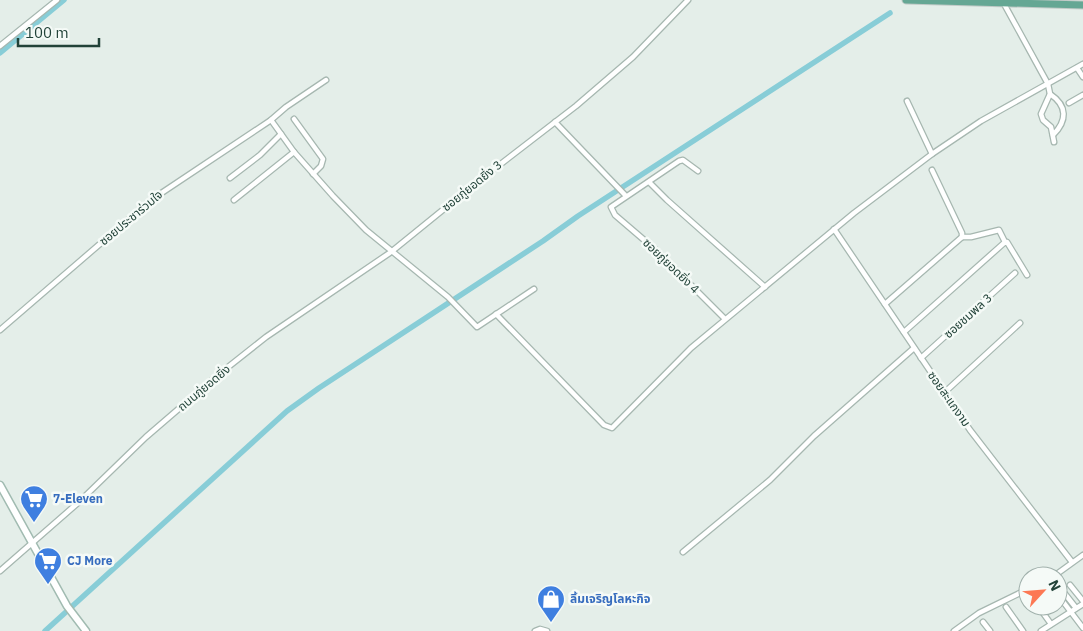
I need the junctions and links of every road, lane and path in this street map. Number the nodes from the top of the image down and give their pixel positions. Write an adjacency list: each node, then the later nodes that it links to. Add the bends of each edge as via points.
1 (57, 0): 6 (street)
2 (688, 0): 18 (street, ซอยภู่ยอดยิ่ง 3, via 633,57)
3 (906, 0): 4 (main road)
4 (1004, 2): 5 (main road); 11 (street)
5 (1083, 5)
6 (0, 46)
7 (1083, 64): 8 (street)
8 (1077, 68): 9 (street); 11 (street)
9 (1083, 77)
10 (326, 80): 17 (street, ซอยประชาร่วมใจ)
11 (1048, 84): 12 (street); 23 (street, via 981,121)
12 (1050, 94): 20 (street, via 1041,114); 20 (street, via 1058,102 1064,117 1063,124)
13 (1083, 95): 15 (street)
14 (907, 101): 23 (street)
15 (1069, 103)
16 (294, 119): 26 (street, via 323,159)
17 (271, 120): 19 (street); 43 (street, ซอยประชาร่วมใจ, via 151,200)
18 (555, 122): 29 (street); 34 (street, ซอยภู่ยอดยิ่ง 3)
19 (281, 134): 22 (street); 27 (street)
20 (1053, 135): 21 (street)
21 (1054, 142)
22 (294, 152): 26 (street); 30 (street)
23 (932, 154): 31 (street)
24 (932, 170): 32 (street)
25 (698, 171): 28 (street, via 683,160)
26 (313, 174): 34 (street)
27 (230, 178)
28 (649, 182): 29 (street); 37 (street)
29 (626, 196): 41 (street, ซอยภู่ยอดยิ่ง 4, via 611,207 616,215)
30 (234, 200)
31 (834, 229): 37 (street); 39 (street, ซอยสะแกงาม)
32 (962, 237): 33 (street, via 999,230); 39 (street)
33 (1005, 242): 36 (street); 44 (street)
34 (391, 252): 40 (street, via 448,297 477,327); 49 (street, ถนนภู่ยอดยิ่ง, via 266,337 218,375)
35 (1015, 273): 46 (street, ซอยชมพล 3)
36 (1027, 275)
37 (765, 287): 41 (street)
38 (534, 289): 40 (street)
39 (886, 304): 44 (street, ซอยสะแกงาม)
40 (496, 314): 41 (street, via 608,428 612,428 691,348)
41 (725, 319)
42 (1020, 323): 47 (street)
43 (0, 330)
44 (904, 332): 45 (street, ซอยสะแกงาม)
45 (914, 348): 46 (street, ซอยสะแกงาม); 50 (street, via 814,436 763,486)
46 (921, 358): 47 (street, ซอยสะแกงาม)
47 (945, 392): 52 (street, ซอยสะแกงาม, via 976,438)
48 (0, 485): 49 (main road)
49 (32, 543): 54 (street, ถนนภู่ยอดยิ่ง); 66 (main road, via 67,606)
50 (683, 552)
51 (1083, 555): 52 (street)
52 (1072, 562): 53 (street)
53 (1067, 566)
54 (0, 571)
55 (1070, 585): 58 (street)
56 (1018, 594): 69 (street, via 979,613)
57 (1068, 598): 61 (street)
58 (1083, 603): 61 (street)
59 (1006, 608): 71 (street)
60 (1068, 608): 62 (street)
61 (1076, 608): 62 (street)
62 (1070, 611): 64 (street); 65 (street)
63 (983, 622): 70 (street)
64 (1049, 627): 72 (street)
65 (1083, 628)
66 (86, 631)
67 (535, 631): 68 (street)
68 (547, 631)
69 (954, 631)
70 (990, 631)
71 (1023, 631)
72 (1041, 631)

